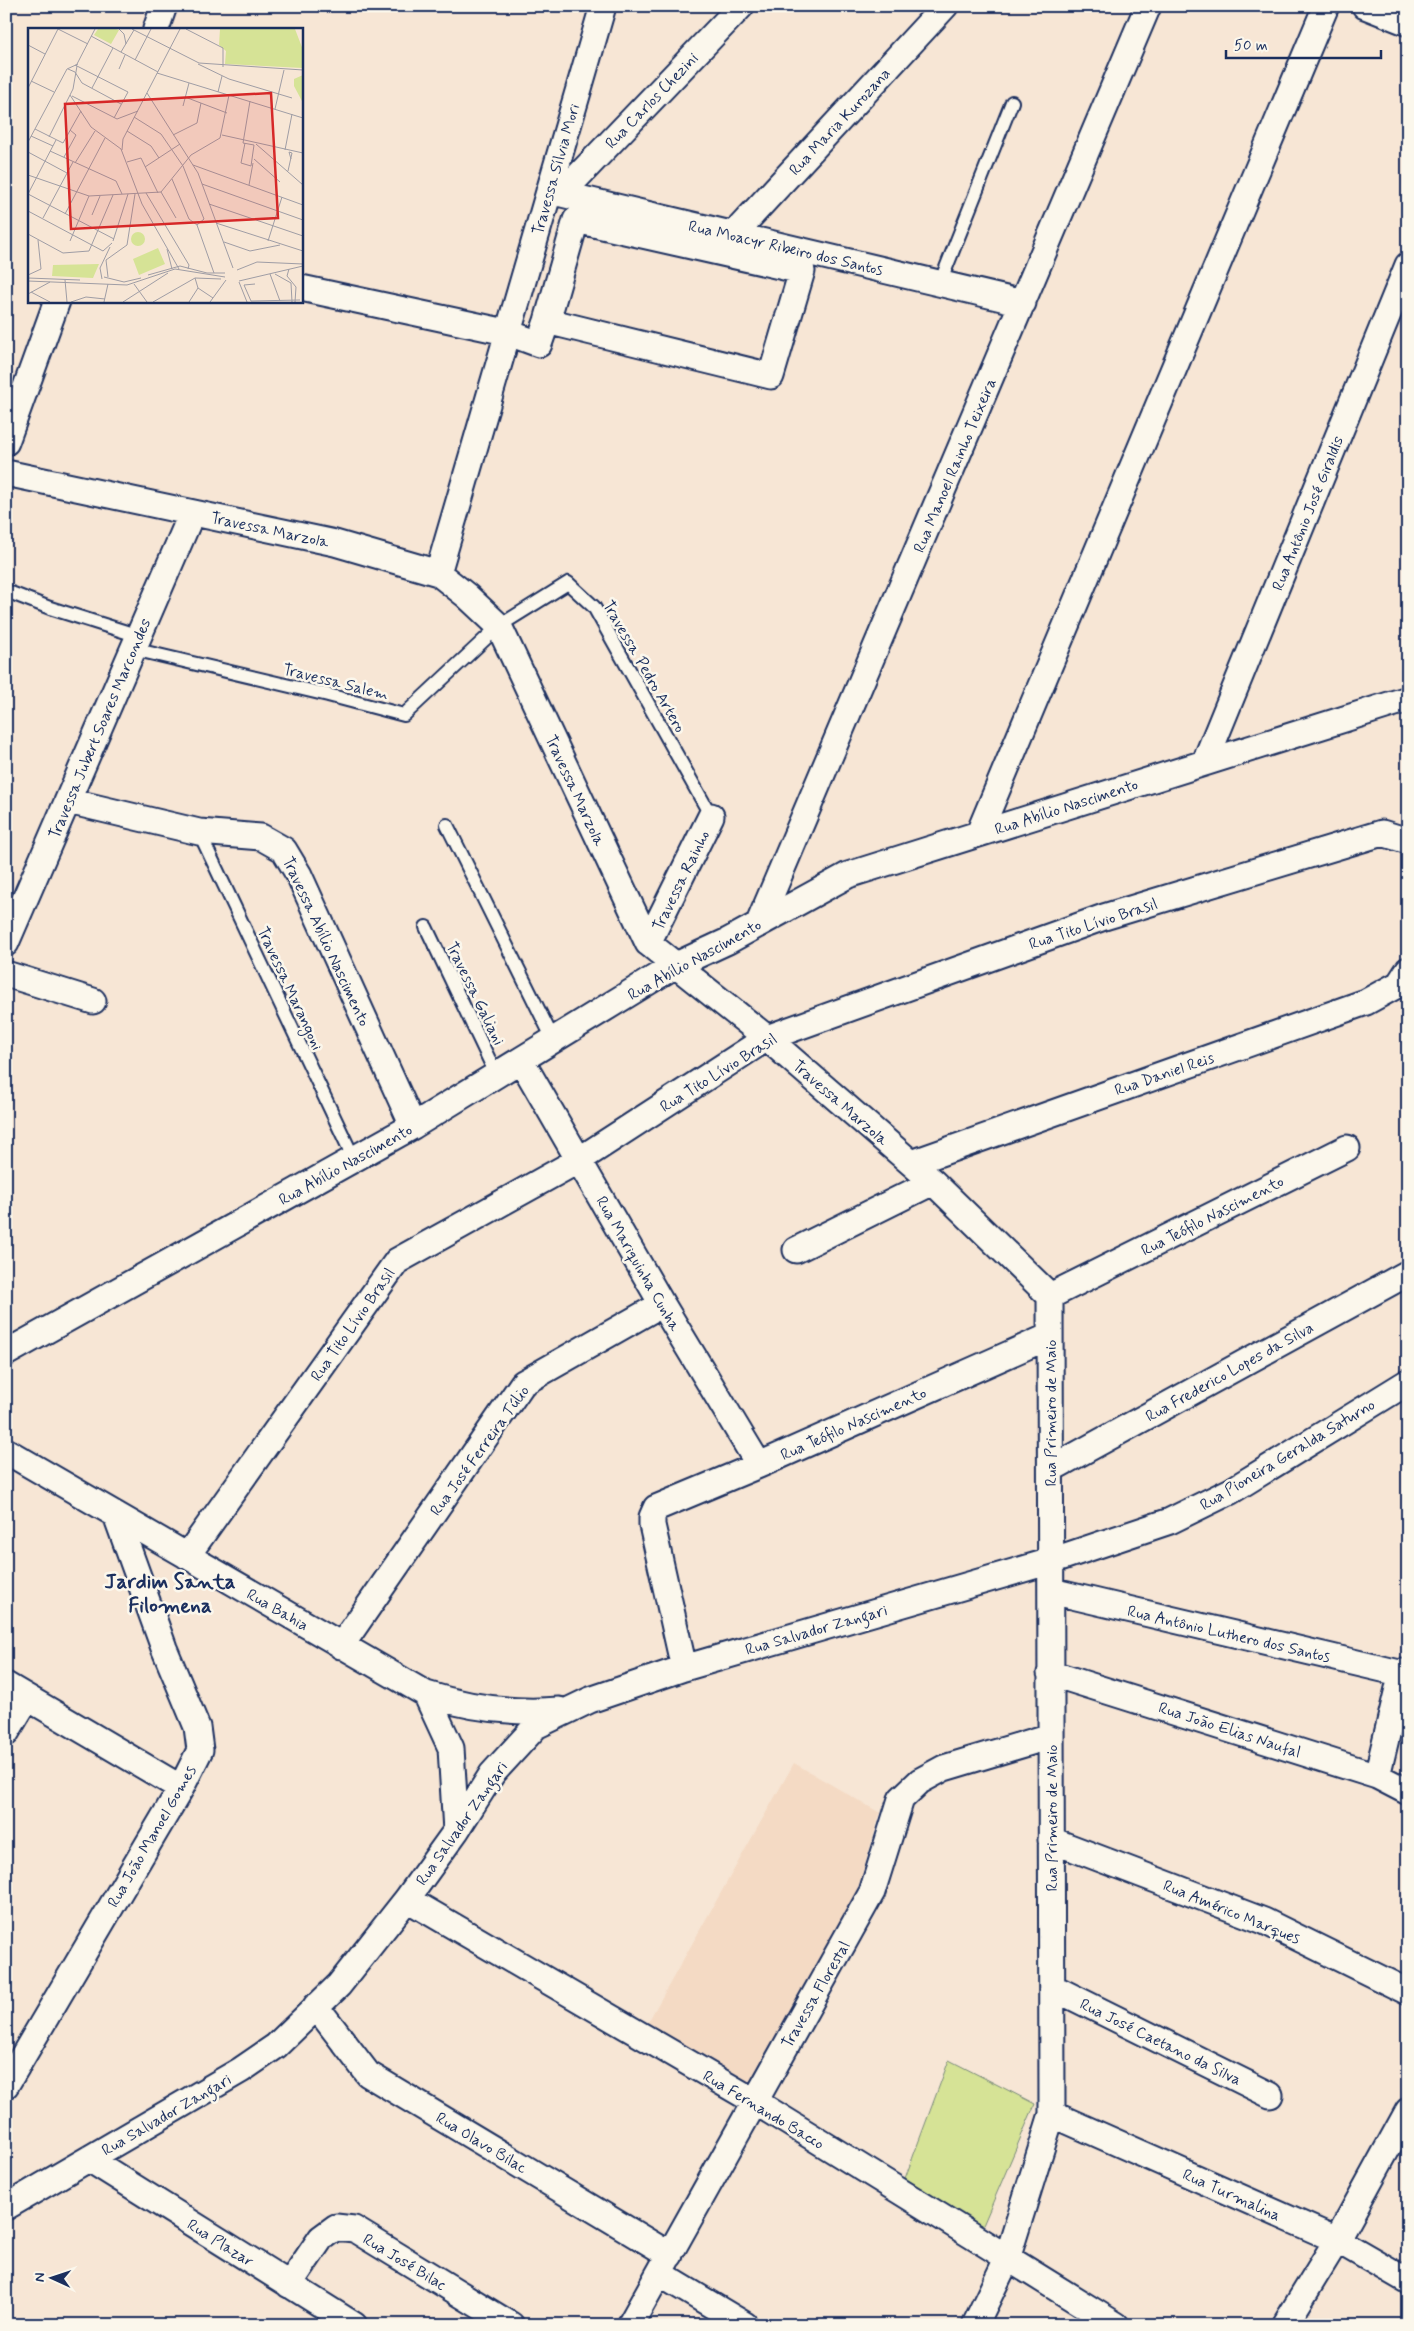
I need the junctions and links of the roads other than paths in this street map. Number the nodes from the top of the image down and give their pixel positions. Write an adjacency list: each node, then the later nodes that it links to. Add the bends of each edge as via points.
1 (164, 6): 9 (street)
2 (603, 6): 11 (street, Travessa Sílvia Mori)
3 (741, 6): 11 (street, Rua Carlos Chezini)
4 (945, 6): 12 (street, Rua Maria Kurozana)
5 (1148, 6): 17 (street, Rua Manoel Rainho Teixeira)
6 (1326, 6): 33 (street)
7 (1365, 6): 8 (street)
8 (1408, 23)
9 (156, 28)
10 (1012, 102): 14 (lane)
11 (555, 193): 12 (street, Rua Moacyr Ribeiro dos Santos); 19 (street, Travessa Sílvia Mori)
12 (733, 235): 14 (street, Rua Moacyr Ribeiro dos Santos)
13 (1408, 265): 28 (street, Rua Antônio José Giraldis)
14 (940, 284): 17 (street, Rua Moacyr Ribeiro dos Santos)
15 (302, 288): 19 (street)
16 (57, 302): 20 (street)
17 (1023, 303): 35 (street, Rua Manoel Rainho Teixeira)
18 (547, 321): 18 (street, via 576,220 802,271 771,376); 19 (street, via 538,344)
19 (506, 332): 23 (street, Travessa Sílvia Mori)
20 (6, 442)
21 (6, 473): 22 (street, Travessa Marzola)
22 (192, 512): 23 (street, Travessa Marzola, via 334,543); 26 (street, Travessa Jubert Soares Marcondes)
23 (438, 573): 25 (street, Travessa Marzola)
24 (6, 591): 26 (lane)
25 (499, 626): 26 (lane, Travessa Salem, via 404,715); 30 (lane, Travessa Pedro Artero, via 568,583 594,607); 38 (street, Travessa Marzola)
26 (136, 642): 29 (street, Travessa Jubert Soares Marcondes)
27 (1408, 699): 28 (street, Rua Abílio Nascimento)
28 (1205, 762): 33 (street, Rua Abílio Nascimento)
29 (68, 801): 32 (street, Travessa Abílio Nascimento); 37 (street, Travessa Jubert Soares Marcondes)
30 (712, 816): 38 (street, Travessa Rainho)
31 (447, 825): 44 (lane)
32 (199, 832): 47 (street, Travessa Abílio Nascimento, via 261,837 284,850 299,875); 49 (lane, Travessa Marangoni)
33 (979, 833): 35 (street, Rua Abílio Nascimento, via 848,875)
34 (1408, 841): 43 (street, Rua Tito Lívio Brasil, via 1382,833 1104,917)
35 (759, 924): 39 (street, Rua Abílio Nascimento)
36 (426, 926): 46 (lane, Travessa Galiani)
37 (6, 943)
38 (648, 943): 39 (street, Travessa Marzola)
39 (674, 966): 43 (street, Travessa Marzola); 44 (street, Rua Abílio Nascimento)
40 (1408, 970): 51 (street, Rua Daniel Reis, via 1399,984 1366,1002)
41 (6, 974): 42 (street)
42 (93, 1001)
43 (767, 1038): 50 (street, Rua Tito Lívio Brasil); 51 (street, Travessa Marzola)
44 (554, 1041): 45 (street, Rua Abílio Nascimento)
45 (521, 1060): 46 (street, Rua Abílio Nascimento); 50 (street, Rua Mariquinha Cunha)
46 (496, 1074): 47 (street, Rua Abílio Nascimento)
47 (413, 1126): 49 (street, Rua Abílio Nascimento)
48 (1347, 1148): 55 (street, Rua Teófilo Nascimento)
49 (354, 1159): 58 (street, Rua Abílio Nascimento)
50 (579, 1160): 56 (street, Rua Mariquinha Cunha); 64 (street, Rua Tito Lívio Brasil, via 397,1261)
51 (912, 1163): 52 (street, Travessa Marzola)
52 (933, 1182): 53 (street); 55 (street, Travessa Marzola)
53 (796, 1250)
54 (1408, 1273): 62 (street, Rua Frederico Lopes da Silva)
55 (1050, 1296): 57 (street, Rua Primeiro de Maio)
56 (662, 1304): 61 (street, Rua Mariquinha Cunha); 67 (street, Rua José Ferreira Túlio, via 523,1383)
57 (1050, 1336): 61 (street, Rua Teófilo Nascimento); 62 (street, Rua Primeiro de Maio)
58 (6, 1353)
59 (1408, 1382): 65 (street, Rua Pioneira Geralda Saturno, via 1231,1492 1170,1521)
60 (6, 1451): 63 (street, Rua Bahia)
61 (759, 1465): 68 (street, Rua Teófilo Nascimento, via 656,1508 652,1517)
62 (1050, 1470): 65 (street, Rua Primeiro de Maio)
63 (116, 1516): 64 (street, Rua Bahia); 78 (street, Rua João Manoel Gomes, via 197,1727 200,1750)
64 (187, 1556): 67 (street, Rua Bahia)
65 (1050, 1561): 66 (street, Rua Primeiro de Maio); 68 (street, Rua Salvador Zangari)
66 (1051, 1591): 69 (street, Rua Primeiro de Maio); 70 (street, Rua Antônio Luthero dos Santos)
67 (342, 1646): 72 (street, Rua Bahia)
68 (684, 1668): 74 (street, Rua Salvador Zangari)
69 (1050, 1673): 76 (street, Rua Primeiro de Maio); 77 (street, Rua João Elias Naufal)
70 (1405, 1673): 77 (street)
71 (6, 1685): 73 (street)
72 (426, 1694): 74 (street, Rua Bahia, via 489,1710); 80 (street, via 451,1748)
73 (27, 1698): 75 (street); 78 (street)
74 (568, 1710): 80 (street, Rua Salvador Zangari, via 536,1726 498,1767)
75 (6, 1732)
76 (1051, 1736): 81 (street, Rua Primeiro de Maio); 88 (street, Travessa Florestal, via 944,1768 920,1781 901,1799 872,1892)
77 (1377, 1776): 79 (street, Rua João Elias Naufal)
78 (181, 1788): 86 (street, Rua João Manoel Gomes)
79 (1408, 1792)
80 (456, 1831): 82 (street, Rua Salvador Zangari)
81 (1051, 1840): 83 (street, Rua Primeiro de Maio); 84 (street, Rua Américo Marques, via 1264,1921)
82 (407, 1900): 85 (street, Rua Salvador Zangari, via 339,1985); 88 (street, Rua Fernando Bacco)
83 (1052, 1987): 87 (street, Rua José Caetano da Silva); 90 (street, Rua Primeiro de Maio)
84 (1408, 1992)
85 (316, 2006): 91 (street, Rua Salvador Zangari, via 276,2046 248,2065); 95 (street, Rua Olavo Bilac, via 368,2074)
86 (6, 2086)
87 (1270, 2095)
88 (754, 2101): 94 (street, Rua Fernando Bacco); 95 (street, Travessa Florestal)
89 (1408, 2110): 93 (street)
90 (1052, 2114): 93 (street, Rua Turmalina); 94 (street, Rua Primeiro de Maio)
91 (89, 2159): 92 (street, Rua Salvador Zangari); 97 (street, Rua Plazar)
92 (6, 2207)
93 (1337, 2240): 96 (street, Rua Turmalina); 104 (street)
94 (1007, 2259): 102 (street, Rua Primeiro de Maio); 103 (street, Rua Fernando Bacco)
95 (665, 2264): 100 (street, Travessa Florestal); 101 (street, Rua Olavo Bilac)
96 (1408, 2281)
97 (289, 2285): 98 (street, Rua Plazar); 99 (street, Rua José Bilac, via 321,2238 336,2228 354,2229)
98 (354, 2325)
99 (511, 2325)
100 (630, 2325)
101 (746, 2325)
102 (975, 2325)
103 (1116, 2325)
104 (1285, 2325)

